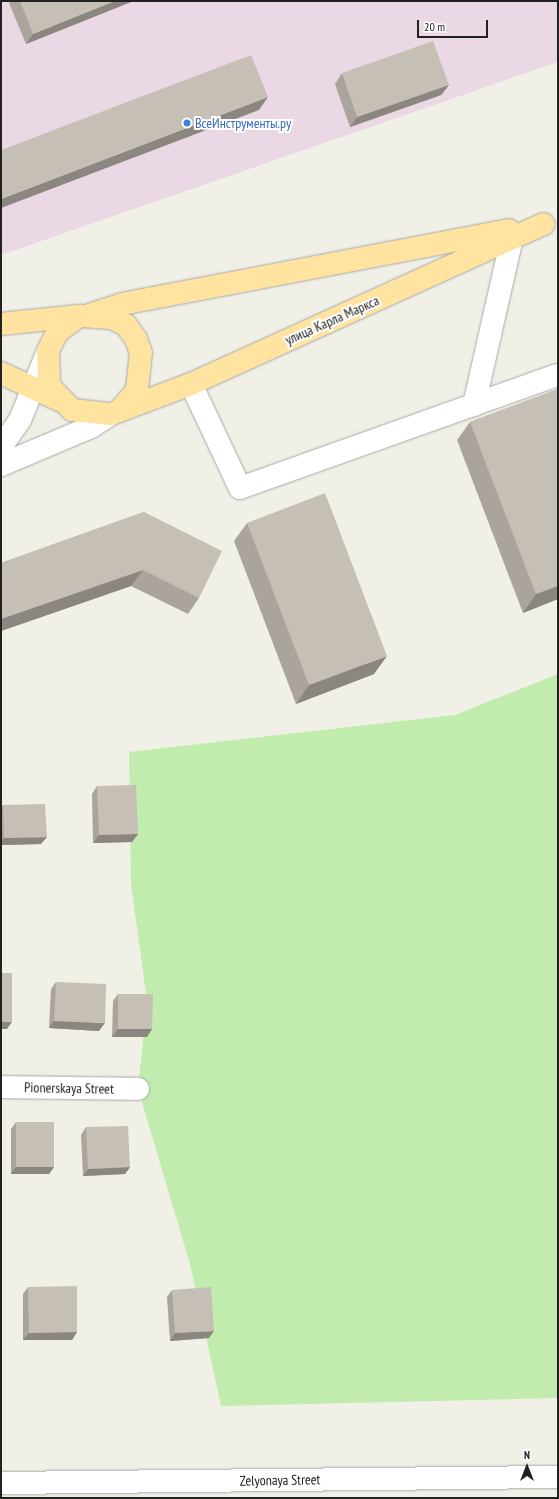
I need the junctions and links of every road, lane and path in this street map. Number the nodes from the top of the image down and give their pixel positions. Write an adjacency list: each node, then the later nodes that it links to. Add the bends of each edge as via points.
1 (551, 222): 2 (main road, улица Карла Маркса); 3 (main road, via 122,304)
2 (512, 238): 8 (main road, улица Карла Маркса); 11 (street)
3 (84, 316): 4 (main road); 5 (main road, via 58,331); 12 (main road, via 111,318 126,326 141,353 137,390)
4 (1, 324)
5 (48, 351): 9 (street); 10 (main road, via 49,386)
6 (1, 373): 9 (main road)
7 (558, 375): 11 (street)
8 (191, 384): 11 (street, via 240,488); 12 (main road, улица Карла Маркса)
9 (32, 389): 10 (main road); 13 (street, via 20,420)
10 (59, 400): 12 (main road, via 72,410)
11 (474, 405)
12 (115, 413): 14 (street, улица Карла Маркса, via 92,427)
13 (1, 446)
14 (1, 465)
15 (1, 1087): 16 (street, Pionerskaya Street)
16 (138, 1089)
17 (558, 1477): 18 (street, Zelyonaya Street)
18 (1, 1483)

